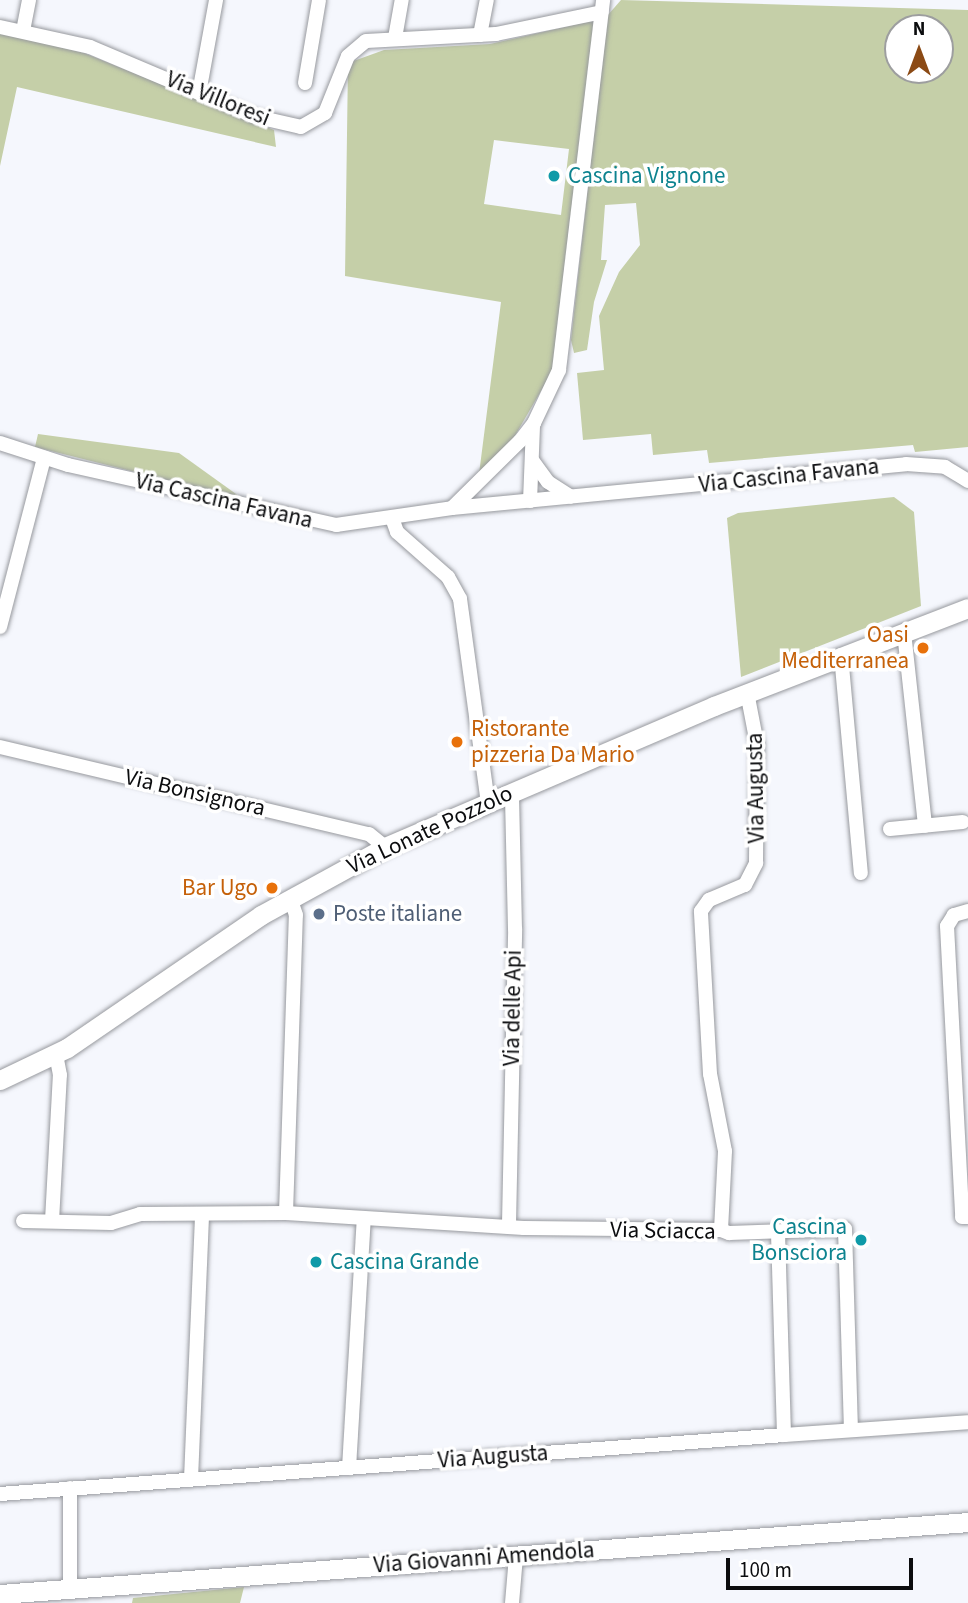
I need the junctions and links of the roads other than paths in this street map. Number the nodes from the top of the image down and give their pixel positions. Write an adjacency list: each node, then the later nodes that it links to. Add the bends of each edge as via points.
1 (29, 0): 8 (street)
2 (216, 0): 12 (street)
3 (320, 0): 11 (street)
4 (402, 0): 10 (street)
5 (487, 0): 9 (street)
6 (602, 6): 9 (street, Via Villoresi); 13 (street, via 562,353)
7 (0, 27): 8 (street, Via Villoresi)
8 (23, 31): 12 (street, Via Villoresi, via 90,47)
9 (480, 35): 10 (street, Via Villoresi)
10 (395, 37): 12 (street, Via Villoresi, via 366,41 351,51 325,113 307,126 263,120)
11 (305, 83)
12 (199, 93)
13 (534, 423): 15 (street); 20 (street, via 507,457)
14 (0, 443): 16 (street, Via Cascina Favana)
15 (530, 456): 18 (street, via 543,478); 19 (street)
16 (44, 458): 21 (street, Via Cascina Favana, via 330,524); 23 (street)
17 (966, 475): 18 (street, Via Cascina Favana, via 945,467 906,464)
18 (571, 497): 19 (street, Via Cascina Favana)
19 (530, 500): 20 (street, Via Cascina Favana)
20 (452, 508): 21 (street, Via Cascina Favana)
21 (392, 518): 29 (street, via 397,532 448,577 460,599)
22 (968, 608): 24 (street, Via Lonate Pozzolo)
23 (0, 627)
24 (904, 632): 25 (street, Via Lonate Pozzolo); 31 (street)
25 (841, 655): 26 (street, Via Lonate Pozzolo); 34 (street)
26 (747, 692): 28 (street, Via Lonate Pozzolo); 46 (street, Via Augusta, via 757,744 756,863 745,885 709,900 701,911 710,1074 725,1151)
27 (0, 747): 33 (street, Via Bonsignora, via 369,834)
28 (512, 792): 29 (street, Via Lonate Pozzolo); 45 (street, Via delle Api, via 515,916)
29 (488, 803): 33 (street, Via Lonate Pozzolo)
30 (963, 822): 31 (street)
31 (925, 826): 32 (street)
32 (890, 829)
33 (385, 847): 35 (street, Via Lonate Pozzolo)
34 (861, 873)
35 (290, 898): 37 (street, Via Lonate Pozzolo); 39 (street, via 296,915)
36 (968, 911): 41 (street, via 954,915 947,926 962,1217)
37 (57, 1054): 38 (street, Via Lonate Pozzolo); 44 (street, via 60,1075)
38 (0, 1080)
39 (286, 1213): 40 (street, Via Sciacca); 42 (street, Via Sciacca)
40 (202, 1216): 44 (street, Via Sciacca, via 140,1214 111,1223); 52 (street)
41 (968, 1217)
42 (364, 1219): 45 (street, Via Sciacca); 51 (street)
43 (23, 1221): 44 (street, Via Sciacca)
44 (52, 1222)
45 (509, 1224): 46 (street, Via Sciacca, via 524,1228)
46 (721, 1230): 47 (street, Via Sciacca)
47 (778, 1232): 49 (street, Via Sciacca, via 845,1229); 50 (street)
48 (968, 1422): 49 (street, Via Augusta)
49 (851, 1430): 50 (street, Via Augusta)
50 (784, 1435): 51 (street, Via Augusta)
51 (349, 1468): 52 (street, Via Augusta)
52 (191, 1479): 53 (street, Via Augusta)
53 (71, 1488): 54 (street, Via Augusta); 57 (street)
54 (0, 1494)
55 (968, 1522): 56 (street, Via Giovanni Amendola)
56 (516, 1556): 57 (street, Via Giovanni Amendola); 59 (street)
57 (70, 1589): 58 (street, Via Giovanni Amendola)
58 (0, 1594)
59 (512, 1603)

